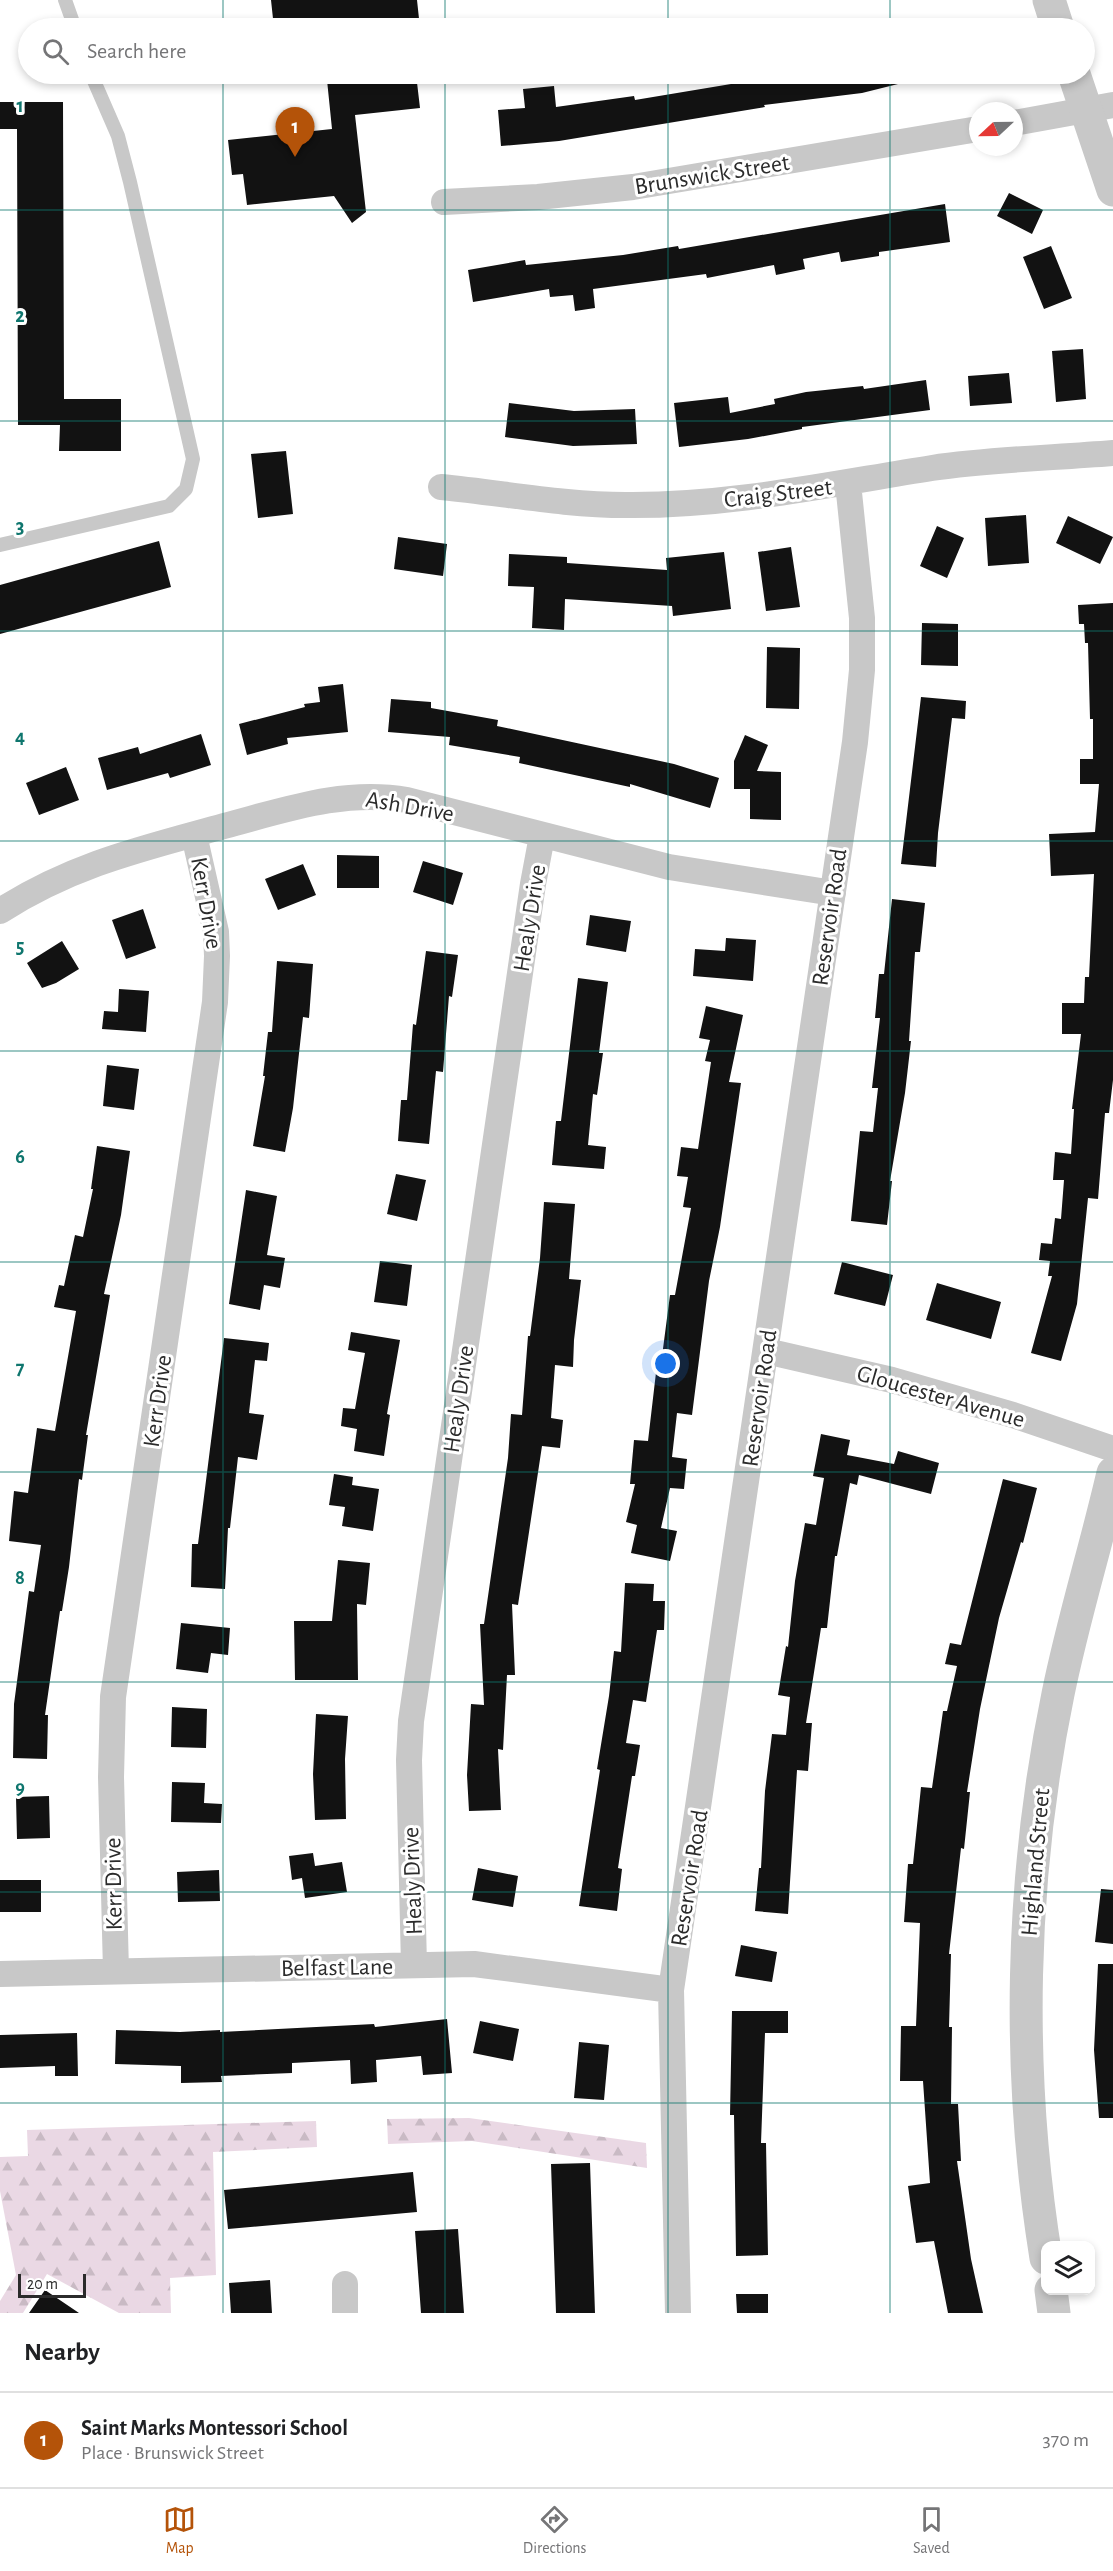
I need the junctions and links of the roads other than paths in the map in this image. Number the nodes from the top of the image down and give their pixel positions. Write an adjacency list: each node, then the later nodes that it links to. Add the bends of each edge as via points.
1 (65, 0): 3 (lane)
2 (1049, 0): 4 (street)
3 (71, 18)
4 (1055, 18)
5 (95, 84): 15 (lane, via 124,159 193,459 186,489 169,506)
6 (1082, 84): 7 (street)
7 (1100, 107): 8 (street); 10 (street)
8 (1023, 121)
9 (969, 131): 11 (street, Brunswick Street, via 633,187)
10 (1113, 190)
11 (444, 202)
12 (1113, 453): 13 (street, Craig Street, via 971,464)
13 (848, 483): 14 (street, Craig Street, via 745,498 626,505 578,504); 18 (street, Reservoir Road, via 862,670)
14 (441, 487)
15 (0, 545)
16 (194, 834): 17 (street, Ash Drive, via 319,801 366,795 407,800); 19 (street, Ash Drive, via 107,858 57,878); 24 (street, Kerr Drive, via 216,932 215,1002 113,1697)
17 (542, 836): 18 (street, Ash Drive, via 669,867); 23 (street, Healy Drive, via 411,1721)
18 (833, 893): 20 (street, Reservoir Road)
19 (0, 911)
20 (766, 1351): 21 (street, Gloucester Avenue, via 892,1380 1013,1414); 26 (street, Reservoir Road)
21 (1113, 1449)
22 (1113, 1473): 27 (street, Highland Street, via 1058,1692 1031,1875 1027,1952 1029,2109)
23 (414, 1965): 24 (street, Belfast Lane); 26 (street, Belfast Lane, via 474,1964)
24 (116, 1971): 25 (street, Belfast Lane)
25 (0, 1974)
26 (671, 1990): 31 (street, Reservoir Road)
27 (1043, 2241)
28 (345, 2284): 30 (street)
29 (1052, 2295): 32 (street)
30 (345, 2313)
31 (678, 2313)
32 (1054, 2313)

